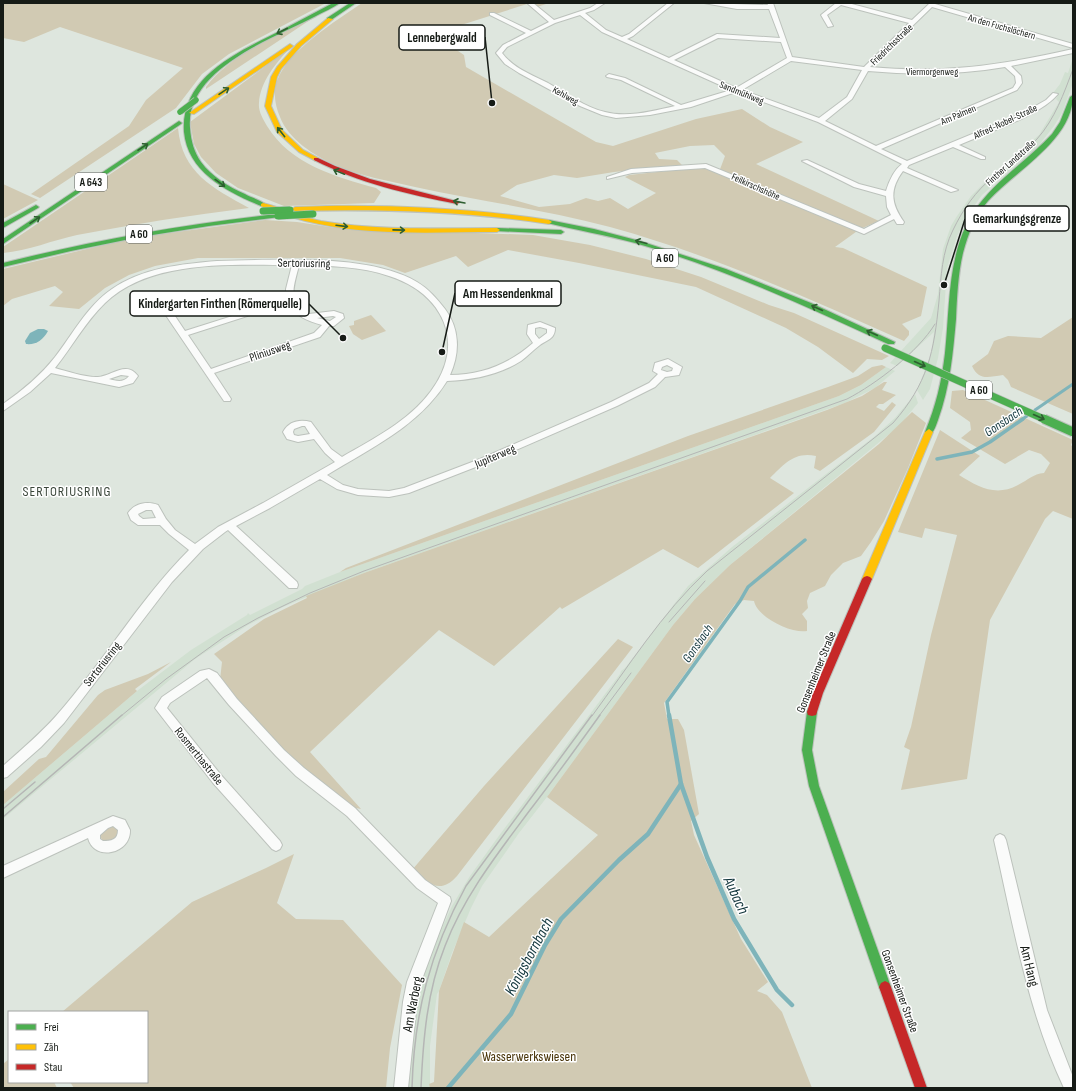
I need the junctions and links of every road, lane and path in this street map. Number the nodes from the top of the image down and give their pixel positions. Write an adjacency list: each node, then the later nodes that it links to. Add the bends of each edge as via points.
1 (339, 3): 37 (main road, A 643, bridge); 45 (main road, one-way to 45, via 242,52 213,72 204,82 190,102 185,123 188,144 201,165 222,185 253,202 320,222 388,230 506,229)
2 (354, 3): 12 (main road, A 643)
3 (530, 3): 13 (street)
4 (602, 3): 10 (street, Kehlweg)
5 (671, 3): 17 (street)
6 (707, 3): 9 (street, via 737,7)
7 (841, 3): 14 (street); 15 (street, via 824,15)
8 (932, 4): 14 (street, Friedrichsstraße); 19 (street, An den Fuchslöchern)
9 (771, 5): 18 (street)
10 (581, 13): 13 (street, Kehlweg); 17 (street, Sandmühlweg, via 601,29)
11 (492, 14): 16 (street)
12 (330, 19): 44 (main road, one-way to 12, via 358,179 325,166 290,142 272,117 269,104 270,86 274,76 291,54); 46 (main road, A 643, one-way to 12)
13 (553, 22): 16 (street, Kehlweg)
14 (914, 22): 24 (street, Friedrichsstraße)
15 (830, 26)
16 (531, 33): 29 (street, Kehlweg, via 500,50 501,56 506,62 589,108 604,115 619,116)
17 (623, 39): 22 (street, Sandmühlweg)
18 (782, 40): 21 (street); 22 (street, via 717,36)
19 (1073, 46)
20 (1073, 51): 23 (street, Viermorgenweg)
21 (790, 59): 24 (street, Viermorgenweg); 26 (street, Kehlweg)
22 (670, 60): 26 (street, Sandmühlweg)
23 (1008, 66): 24 (street, Viermorgenweg, via 928,72); 32 (street, Am Palmen, via 1018,76 1019,83 1015,89)
24 (867, 67): 30 (street, Friedrichsstraße, via 850,98)
25 (609, 76): 29 (street, via 623,79)
26 (736, 90): 29 (street, Kehlweg, via 716,98); 30 (street, Sandmühlweg)
27 (1055, 94): 31 (street, Alfred-Nobel-Straße, via 1025,114)
28 (1073, 97): 62 (main road, Finther Landstraße, via 1055,133 1042,148 997,187 969,223 956,264)
29 (679, 106)
30 (820, 121): 32 (street, Sandmühlweg)
31 (952, 144): 33 (street, Alfred-Nobel-Straße); 35 (street, Alfred-Nobel-Straße)
32 (874, 149): 35 (street, Sandmühlweg)
33 (983, 158)
34 (805, 161): 39 (street, via 843,181 871,192)
35 (904, 166): 38 (street); 39 (street, via 892,181)
36 (609, 178): 41 (street, Feilkirschshöhe, via 631,171 706,166 864,232)
37 (65, 189)
38 (954, 190)
39 (889, 194): 41 (street, via 891,210)
40 (46, 201): 43 (main road)
41 (895, 216): 42 (street)
42 (900, 222)
43 (3, 226)
44 (580, 229): 47 (main road, A 60, bridge, via 492,215 431,210 354,208 263,211 130,229); 56 (main road, A 60, one-way to 44, via 773,289 718,267 660,248)
45 (561, 232): 49 (main road, A 60, bridge, via 432,215 381,213 278,216 221,221 136,234); 56 (main road, A 60, via 616,244 717,274)
46 (3, 242)
47 (3, 259)
48 (296, 263): 50 (street); 57 (street, Sertoriusring, via 190,265 156,273 126,284 112,292 90,312); 60 (street, Sertoriusring, via 372,268 424,291 443,309 453,332 453,351)
49 (3, 265)
50 (290, 300): 52 (street); 54 (street)
51 (157, 306): 54 (street, via 166,310)
52 (307, 316): 53 (street); 53 (street, Pliniusweg, via 334,313 340,316 335,323)
53 (327, 324): 58 (street, Pliniusweg, via 317,335)
54 (183, 334): 58 (street)
55 (537, 343): 60 (street, via 528,352 493,372 467,378)
56 (888, 345): 65 (main road, A 60); 66 (main road, A 60, one-way to 66, bridge)
57 (49, 370): 61 (street); 64 (street, Sertoriusring)
58 (209, 372): 63 (street)
59 (662, 374): 69 (street, Jupiterweg, via 652,385 614,404 406,492 358,492 340,487)
60 (444, 378): 68 (street, Sertoriusring, via 418,411 397,429)
61 (99, 380)
62 (944, 386): 81 (main road, Gonsenheimer Straße, via 919,460 818,693 808,723 807,737 807,756 814,786)
63 (227, 399)
64 (3, 408)
65 (1073, 423)
66 (1073, 432)
67 (315, 436): 68 (street)
68 (342, 462): 69 (street, Sertoriusring)
69 (320, 475): 71 (street, Sertoriusring)
70 (162, 521): 72 (street)
71 (229, 525): 72 (street, Sertoriusring, via 212,535); 73 (street)
72 (196, 550): 74 (street, Sertoriusring, via 155,595 66,712)
73 (293, 586)
74 (3, 773)
75 (98, 827): 78 (street)
76 (1000, 840): 82 (street, Am Hang, via 1040,1010)
77 (276, 846): 79 (street, Rosmerthastraße, via 217,779 161,708 166,700 204,674 209,673 213,676 246,718 300,772 350,812 421,884)
78 (3, 872)
79 (445, 901): 80 (street, Am Warberg, via 414,982)
80 (401, 1088)
81 (921, 1088)
82 (1071, 1088)

